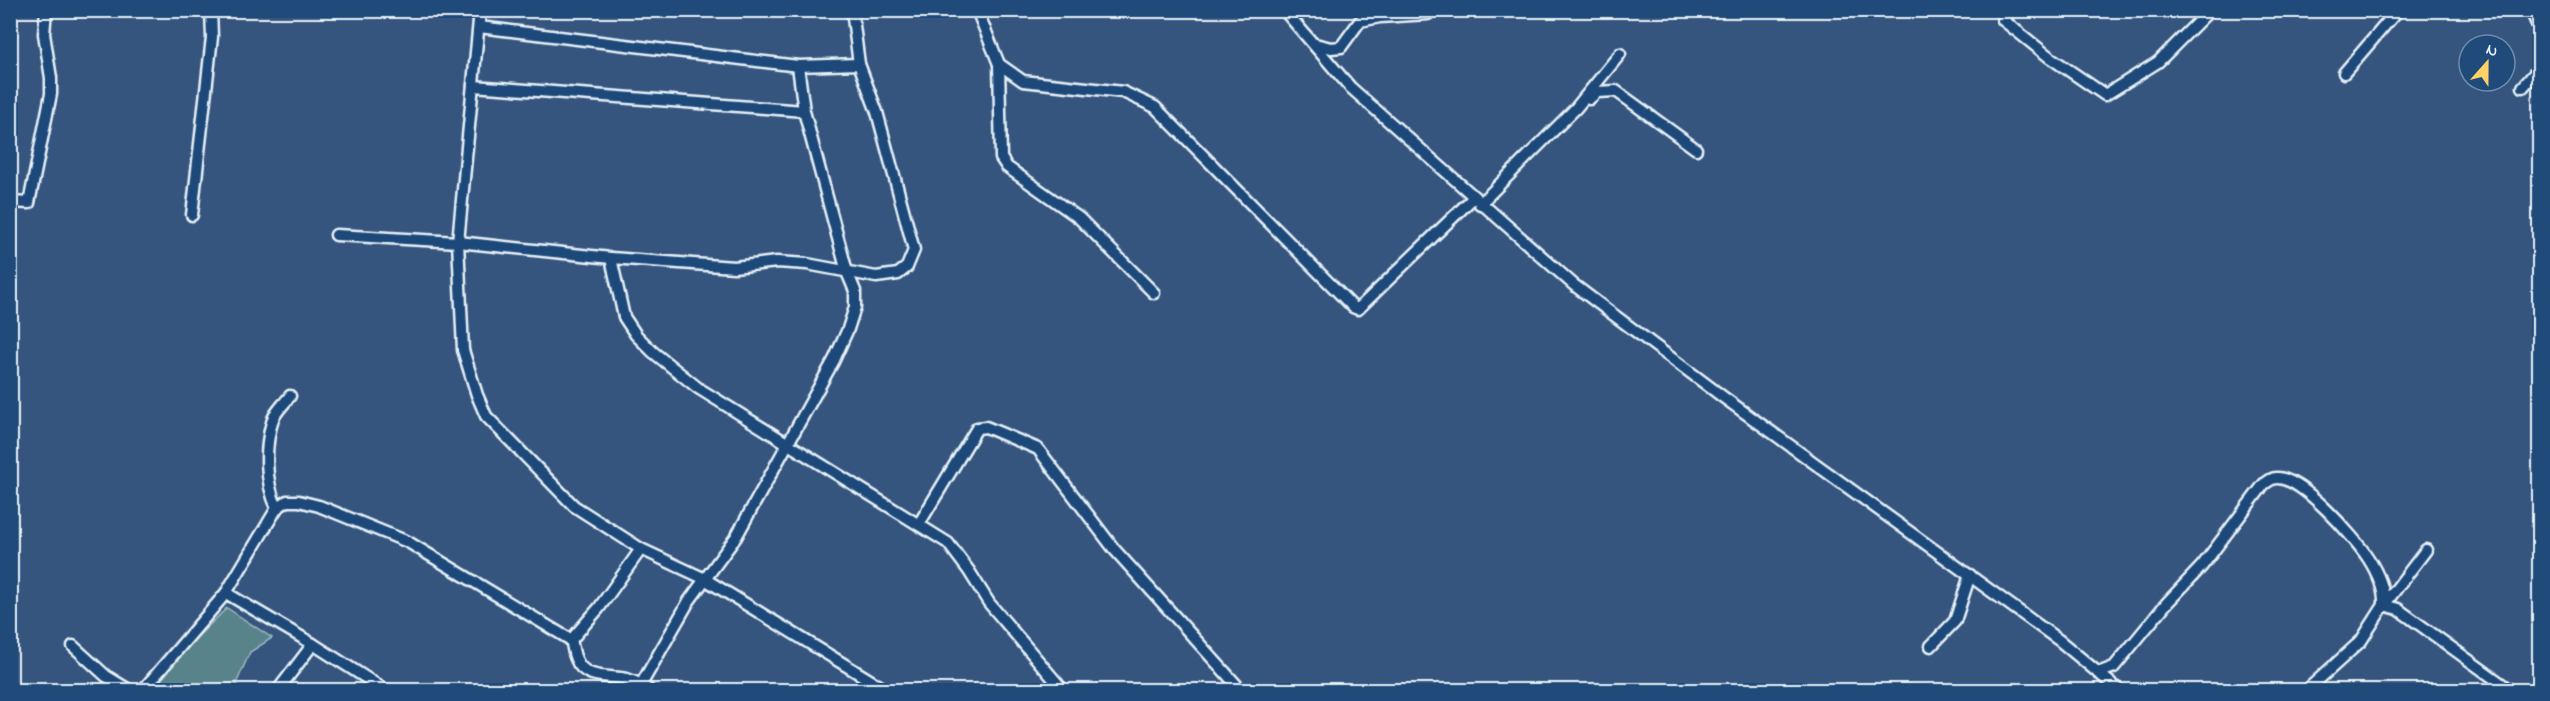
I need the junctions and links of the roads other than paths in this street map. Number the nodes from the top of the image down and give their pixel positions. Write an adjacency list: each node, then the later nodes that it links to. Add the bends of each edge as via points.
1 (46, 10): 27 (street, via 49,105 29,203)
2 (211, 10): 28 (street, via 213,37)
3 (480, 10): 12 (street)
4 (852, 10): 16 (street)
5 (977, 10): 17 (street)
6 (1284, 10): 14 (street)
7 (1432, 10): 14 (street, via 1428,14 1360,21 1337,48)
8 (2012, 10): 9 (street, via 2003,20 2105,95 2158,62)
9 (2210, 10)
10 (2398, 10): 20 (street)
11 (2531, 10): 13 (street)
12 (479, 27): 18 (street); 21 (street)
13 (2540, 31)
14 (1315, 44): 26 (street, via 1350,87)
15 (1620, 54): 23 (street)
16 (859, 64): 18 (street); 32 (street, via 877,112 914,250 907,267 898,274)
17 (999, 64): 26 (street, via 1023,81 1123,92 1155,107 1358,309); 33 (street, via 1001,158 1007,167 1079,218)
18 (798, 66): 24 (street)
19 (2540, 67): 22 (street)
20 (2344, 73)
21 (473, 86): 24 (street); 30 (street)
22 (2523, 87)
23 (1576, 108): 25 (street, via 1597,92 1616,91); 26 (street)
24 (804, 111): 32 (street)
25 (1696, 149)
26 (1476, 201): 40 (street, via 1574,285)
27 (10, 202)
28 (192, 215)
29 (336, 235): 30 (street)
30 (458, 242): 31 (street); 38 (street, via 463,350 486,416 574,506)
31 (611, 258): 32 (street, via 734,267 797,263); 35 (street, via 624,317 636,335 698,388)
32 (847, 272): 35 (street, via 855,291 848,329)
33 (1154, 293)
34 (290, 396): 36 (street, via 273,417 267,452 269,490)
35 (786, 442): 37 (street); 41 (street, via 736,537)
36 (277, 508): 42 (street); 44 (street, via 287,501 319,506 408,542)
37 (919, 524): 55 (street, via 948,543 989,603); 56 (street, via 977,428 986,427 1038,449 1114,549)
38 (641, 549): 41 (street); 44 (street)
39 (2426, 550): 43 (street)
40 (1970, 575): 47 (street, via 1955,621); 48 (street)
41 (703, 578): 49 (street); 54 (street)
42 (226, 593): 45 (street); 51 (street)
43 (2384, 605): 48 (street, via 2381,582 2355,541 2305,491 2287,480 2273,478 2264,484 2202,566 2114,667); 58 (street, via 2361,641); 59 (street, via 2398,609)
44 (571, 640): 49 (street, via 576,662 589,672 605,679 625,678)
45 (312, 644): 52 (street); 53 (street)
46 (73, 646): 50 (street, via 106,676)
47 (1931, 646)
48 (2098, 673): 57 (street)
49 (643, 689)
50 (129, 690)
51 (143, 690)
52 (278, 690)
53 (385, 690)
54 (886, 690)
55 (1063, 690)
56 (1241, 690)
57 (2119, 690)
58 (2307, 690)
59 (2510, 690)

